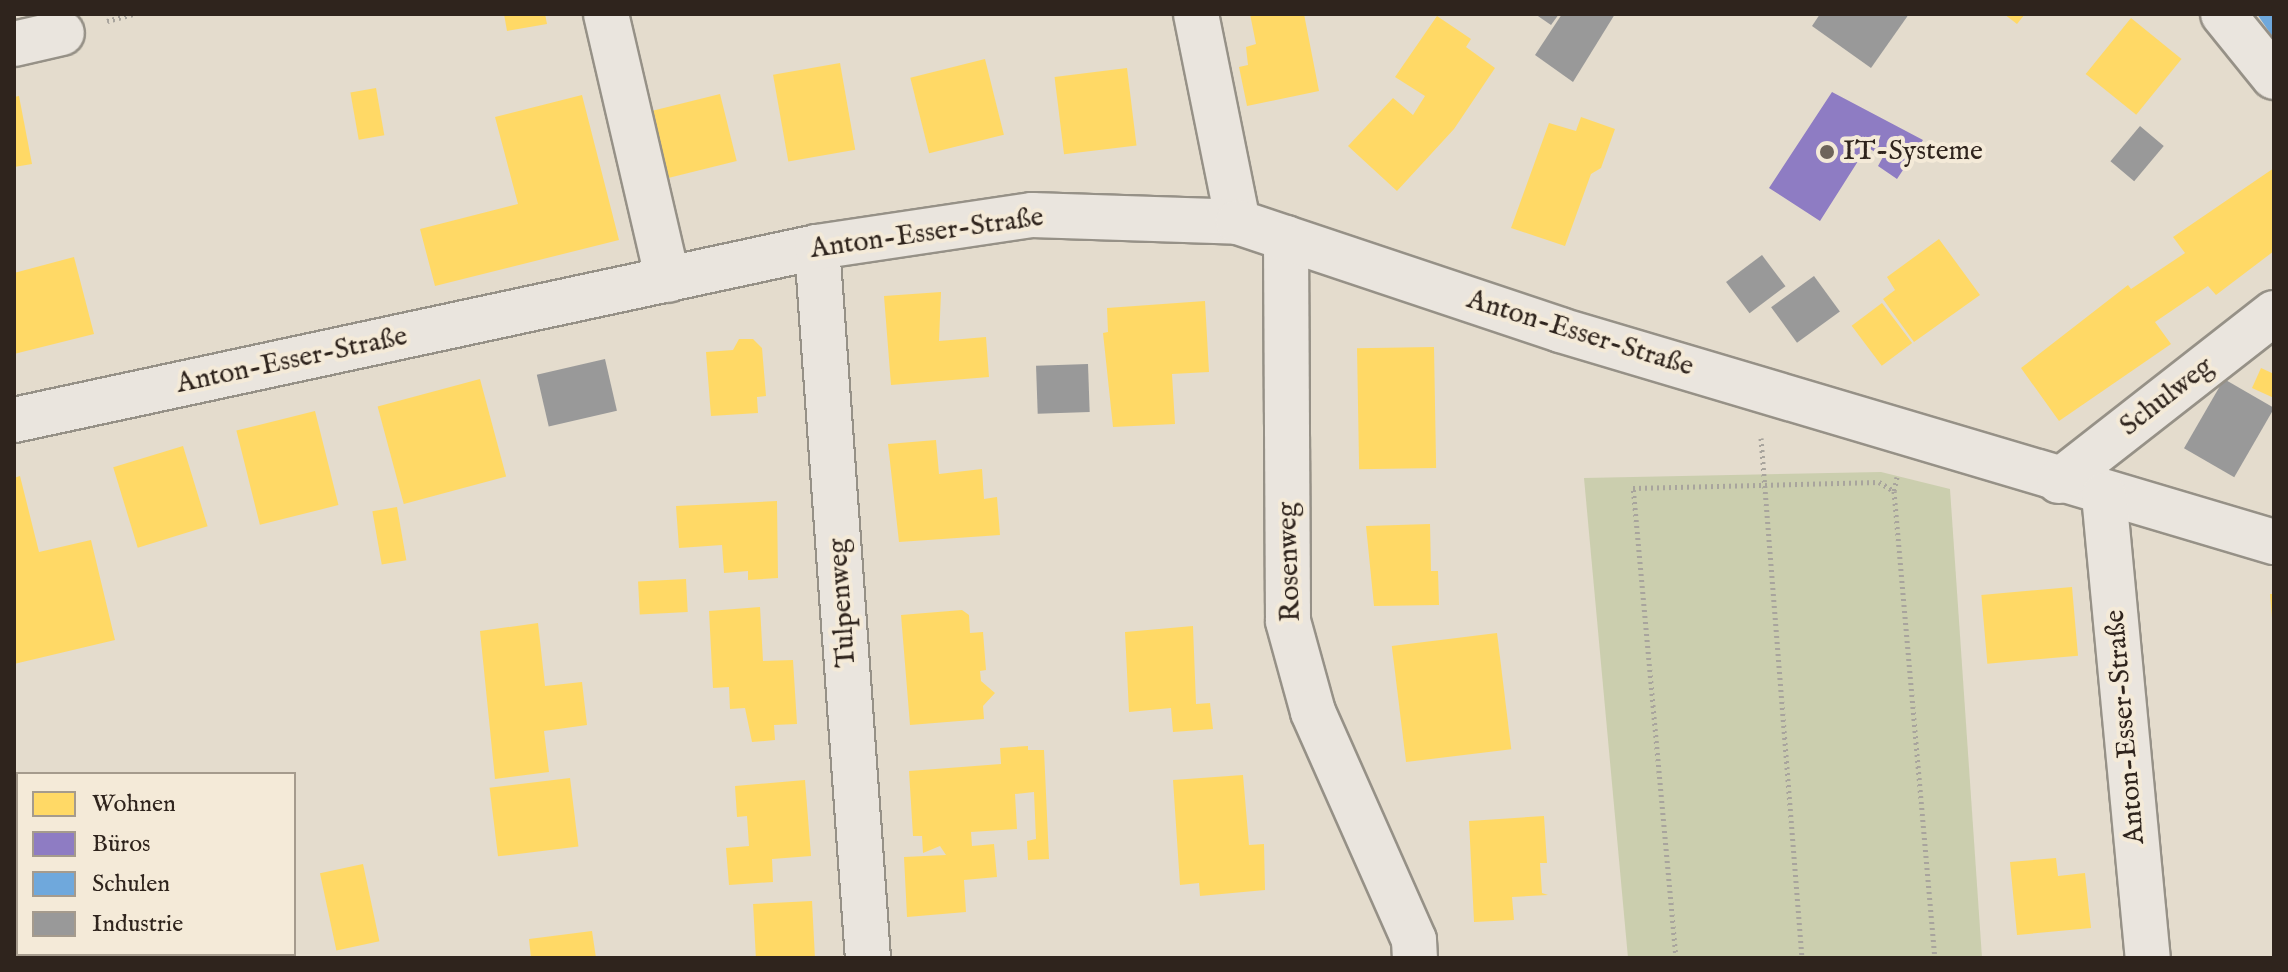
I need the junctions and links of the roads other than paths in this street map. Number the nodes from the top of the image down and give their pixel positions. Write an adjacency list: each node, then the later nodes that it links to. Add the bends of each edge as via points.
1 (606, 14): 10 (street)
2 (1196, 14): 7 (street)
3 (2223, 14): 6 (street)
4 (62, 33): 5 (street)
5 (14, 44)
6 (2274, 77)
7 (1238, 222): 8 (street, Anton-Esser-Straße); 9 (street, Anton-Esser-Straße, via 1032,215)
8 (1286, 238): 13 (street, Anton-Esser-Straße); 17 (street, Rosenweg, via 1288,621 1313,712 1414,940)
9 (817, 247): 10 (street, Anton-Esser-Straße); 16 (street, Tulpenweg)
10 (668, 280): 12 (street, Anton-Esser-Straße)
11 (2274, 313): 13 (street, Schulweg)
12 (14, 420)
13 (2059, 481): 14 (street, Anton-Esser-Straße)
14 (2104, 495): 15 (street, Anton-Esser-Straße); 18 (street, Anton-Esser-Straße)
15 (2274, 542)
16 (868, 958)
17 (1415, 958)
18 (2148, 958)

